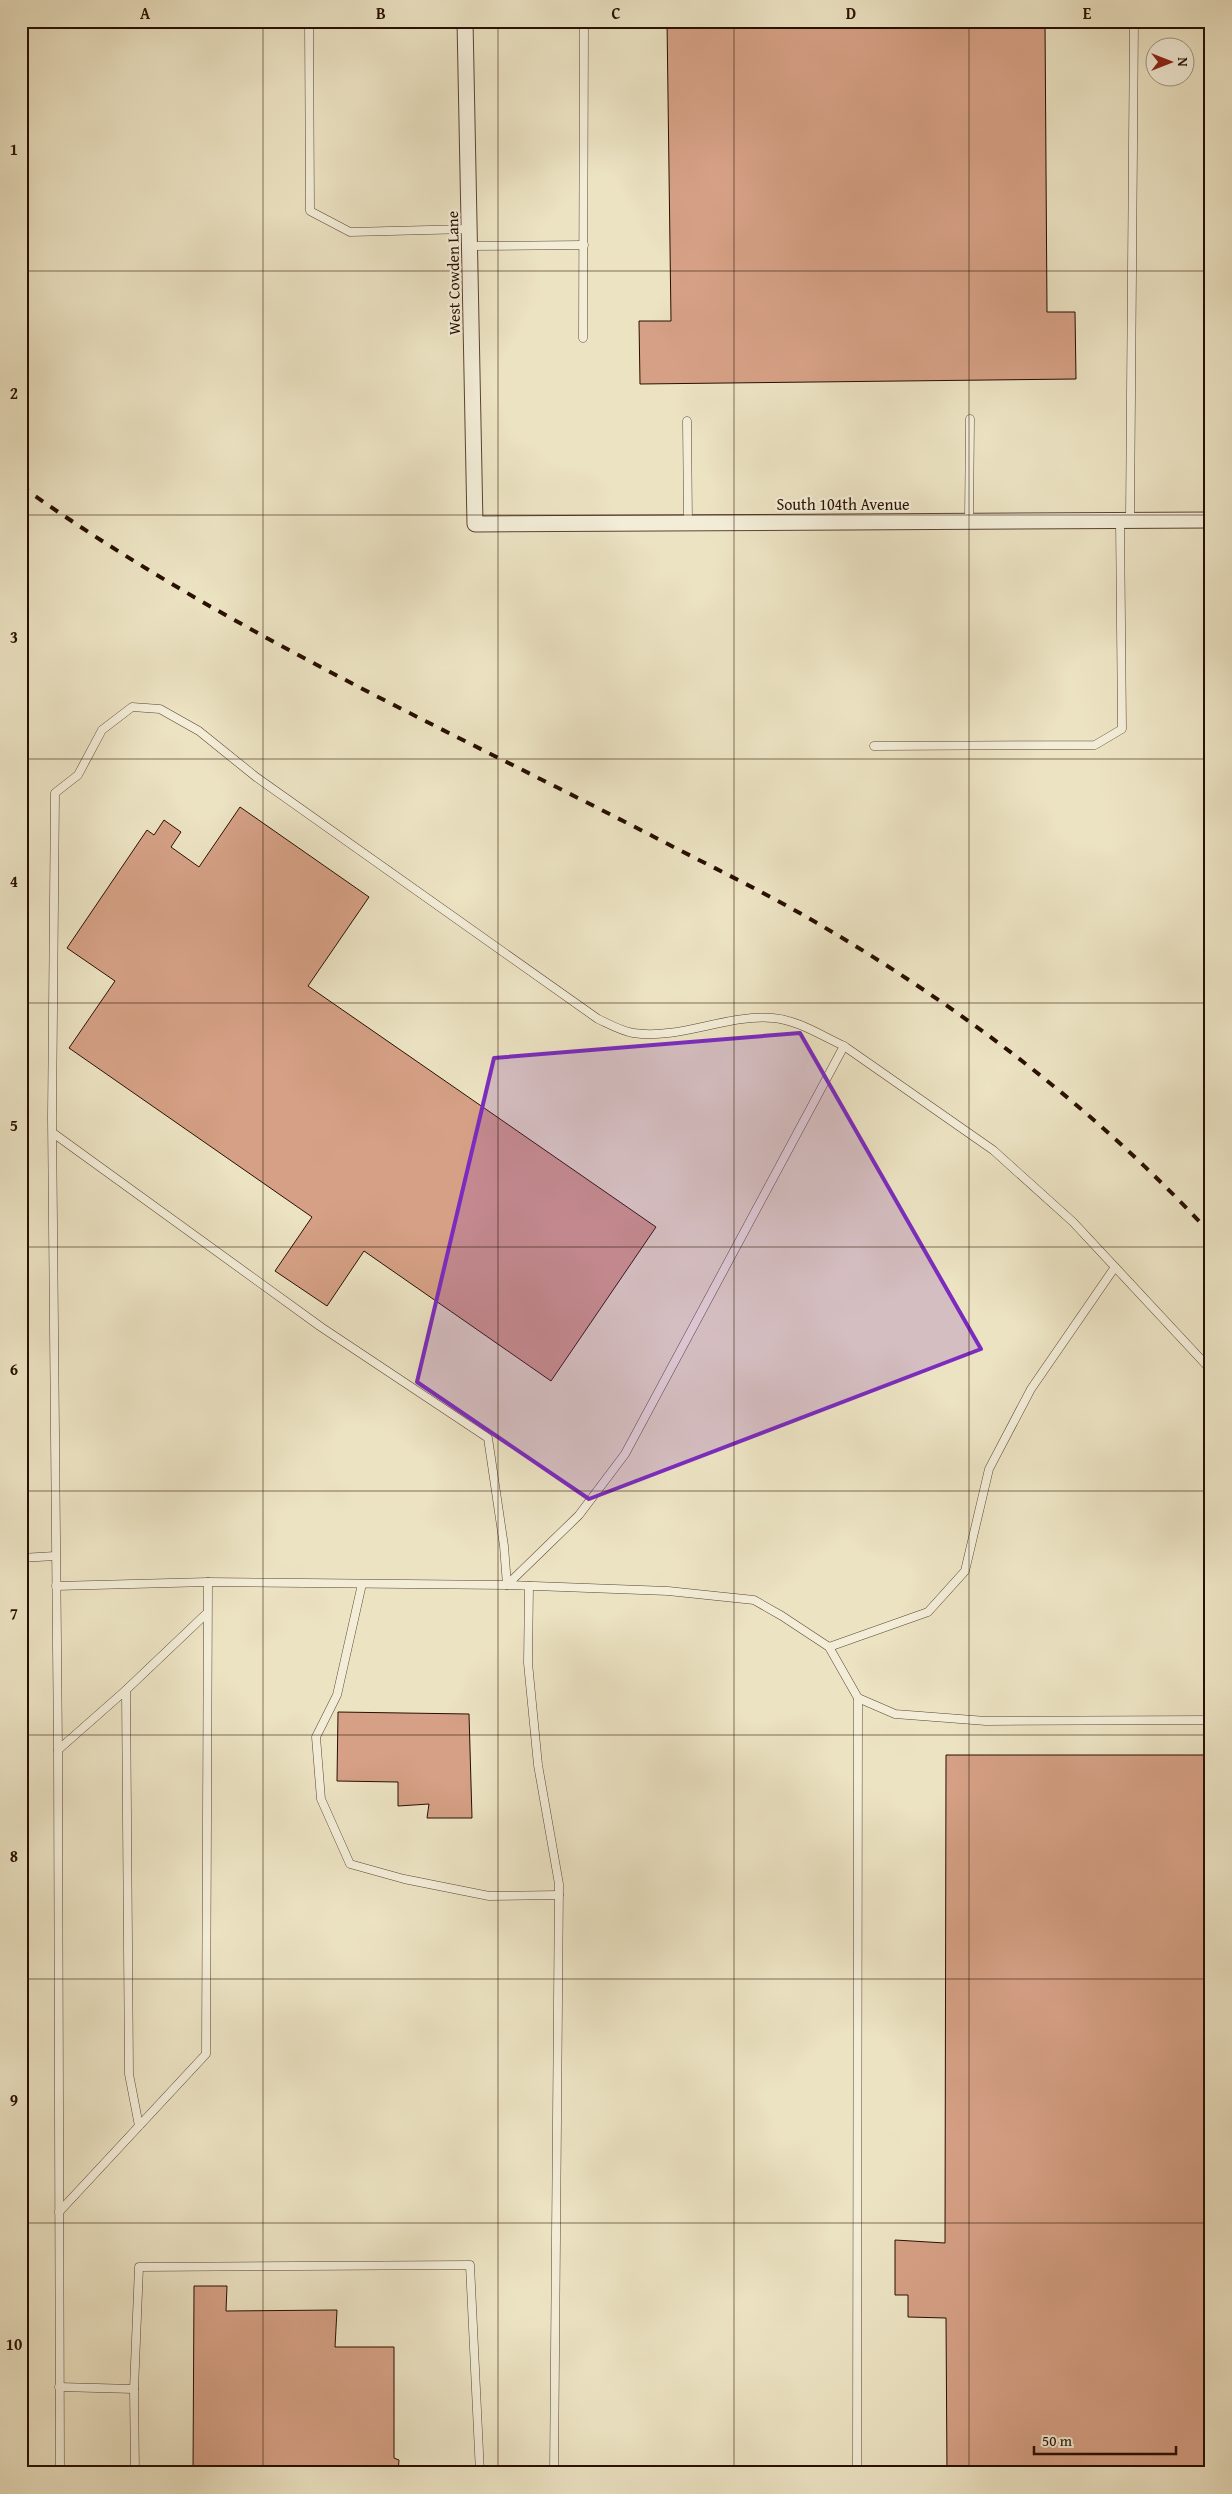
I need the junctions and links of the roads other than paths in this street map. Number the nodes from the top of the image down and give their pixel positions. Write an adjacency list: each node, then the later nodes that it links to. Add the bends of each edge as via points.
1 (309, 21): 5 (lane, via 310,211 350,232)
2 (466, 21): 5 (street, West Cowden Lane)
3 (584, 21): 6 (lane)
4 (1134, 21): 11 (lane)
5 (470, 229): 7 (street, West Cowden Lane)
6 (584, 245): 7 (lane); 8 (lane)
7 (470, 246): 15 (street, West Cowden Lane)
8 (583, 338)
9 (970, 419): 13 (lane)
10 (687, 421): 14 (lane)
11 (1125, 520): 12 (street, South 104th Avenue); 13 (street, South 104th Avenue); 16 (lane, via 1122,729 1095,746)
12 (1211, 520)
13 (969, 521): 14 (street, South 104th Avenue)
14 (688, 522): 15 (street, South 104th Avenue)
15 (475, 524)
16 (874, 746)
17 (844, 1046): 18 (lane, via 792,1022 773,1018 670,1033 632,1033 598,1019 264,783 199,731 160,709 132,707 102,730 78,774 55,793); 19 (lane, via 993,1150 1073,1222); 25 (lane, via 625,1454 579,1515)
18 (53, 1134): 21 (lane); 25 (lane, via 321,1328 488,1438)
19 (1115, 1266): 20 (lane); 29 (lane, via 1031,1389 989,1469 965,1571 928,1612)
20 (1211, 1370)
21 (55, 1556): 22 (lane); 26 (lane)
22 (21, 1558)
23 (208, 1582): 24 (lane); 26 (lane); 28 (lane)
24 (362, 1584): 25 (lane); 34 (lane, via 337,1695 316,1737 321,1799 350,1864 404,1879 489,1896)
25 (507, 1585): 27 (lane)
26 (56, 1586): 33 (lane)
27 (529, 1586): 29 (lane, via 668,1591 754,1600); 34 (lane, via 529,1672 538,1765 560,1884)
28 (207, 1612): 30 (lane); 35 (lane, via 206,2054)
29 (829, 1647): 31 (lane)
30 (126, 1690): 33 (lane); 35 (lane, via 129,2074)
31 (858, 1698): 32 (lane, via 895,1714 986,1721); 43 (lane)
32 (1211, 1720)
33 (58, 1750): 36 (lane)
34 (559, 1895): 42 (lane)
35 (139, 2126): 36 (lane)
36 (59, 2212): 37 (lane)
37 (59, 2388): 38 (lane); 39 (lane)
38 (134, 2388): 40 (lane); 41 (lane, via 139,2267 470,2265)
39 (60, 2473)
40 (135, 2473)
41 (480, 2473)
42 (554, 2473)
43 (857, 2473)

